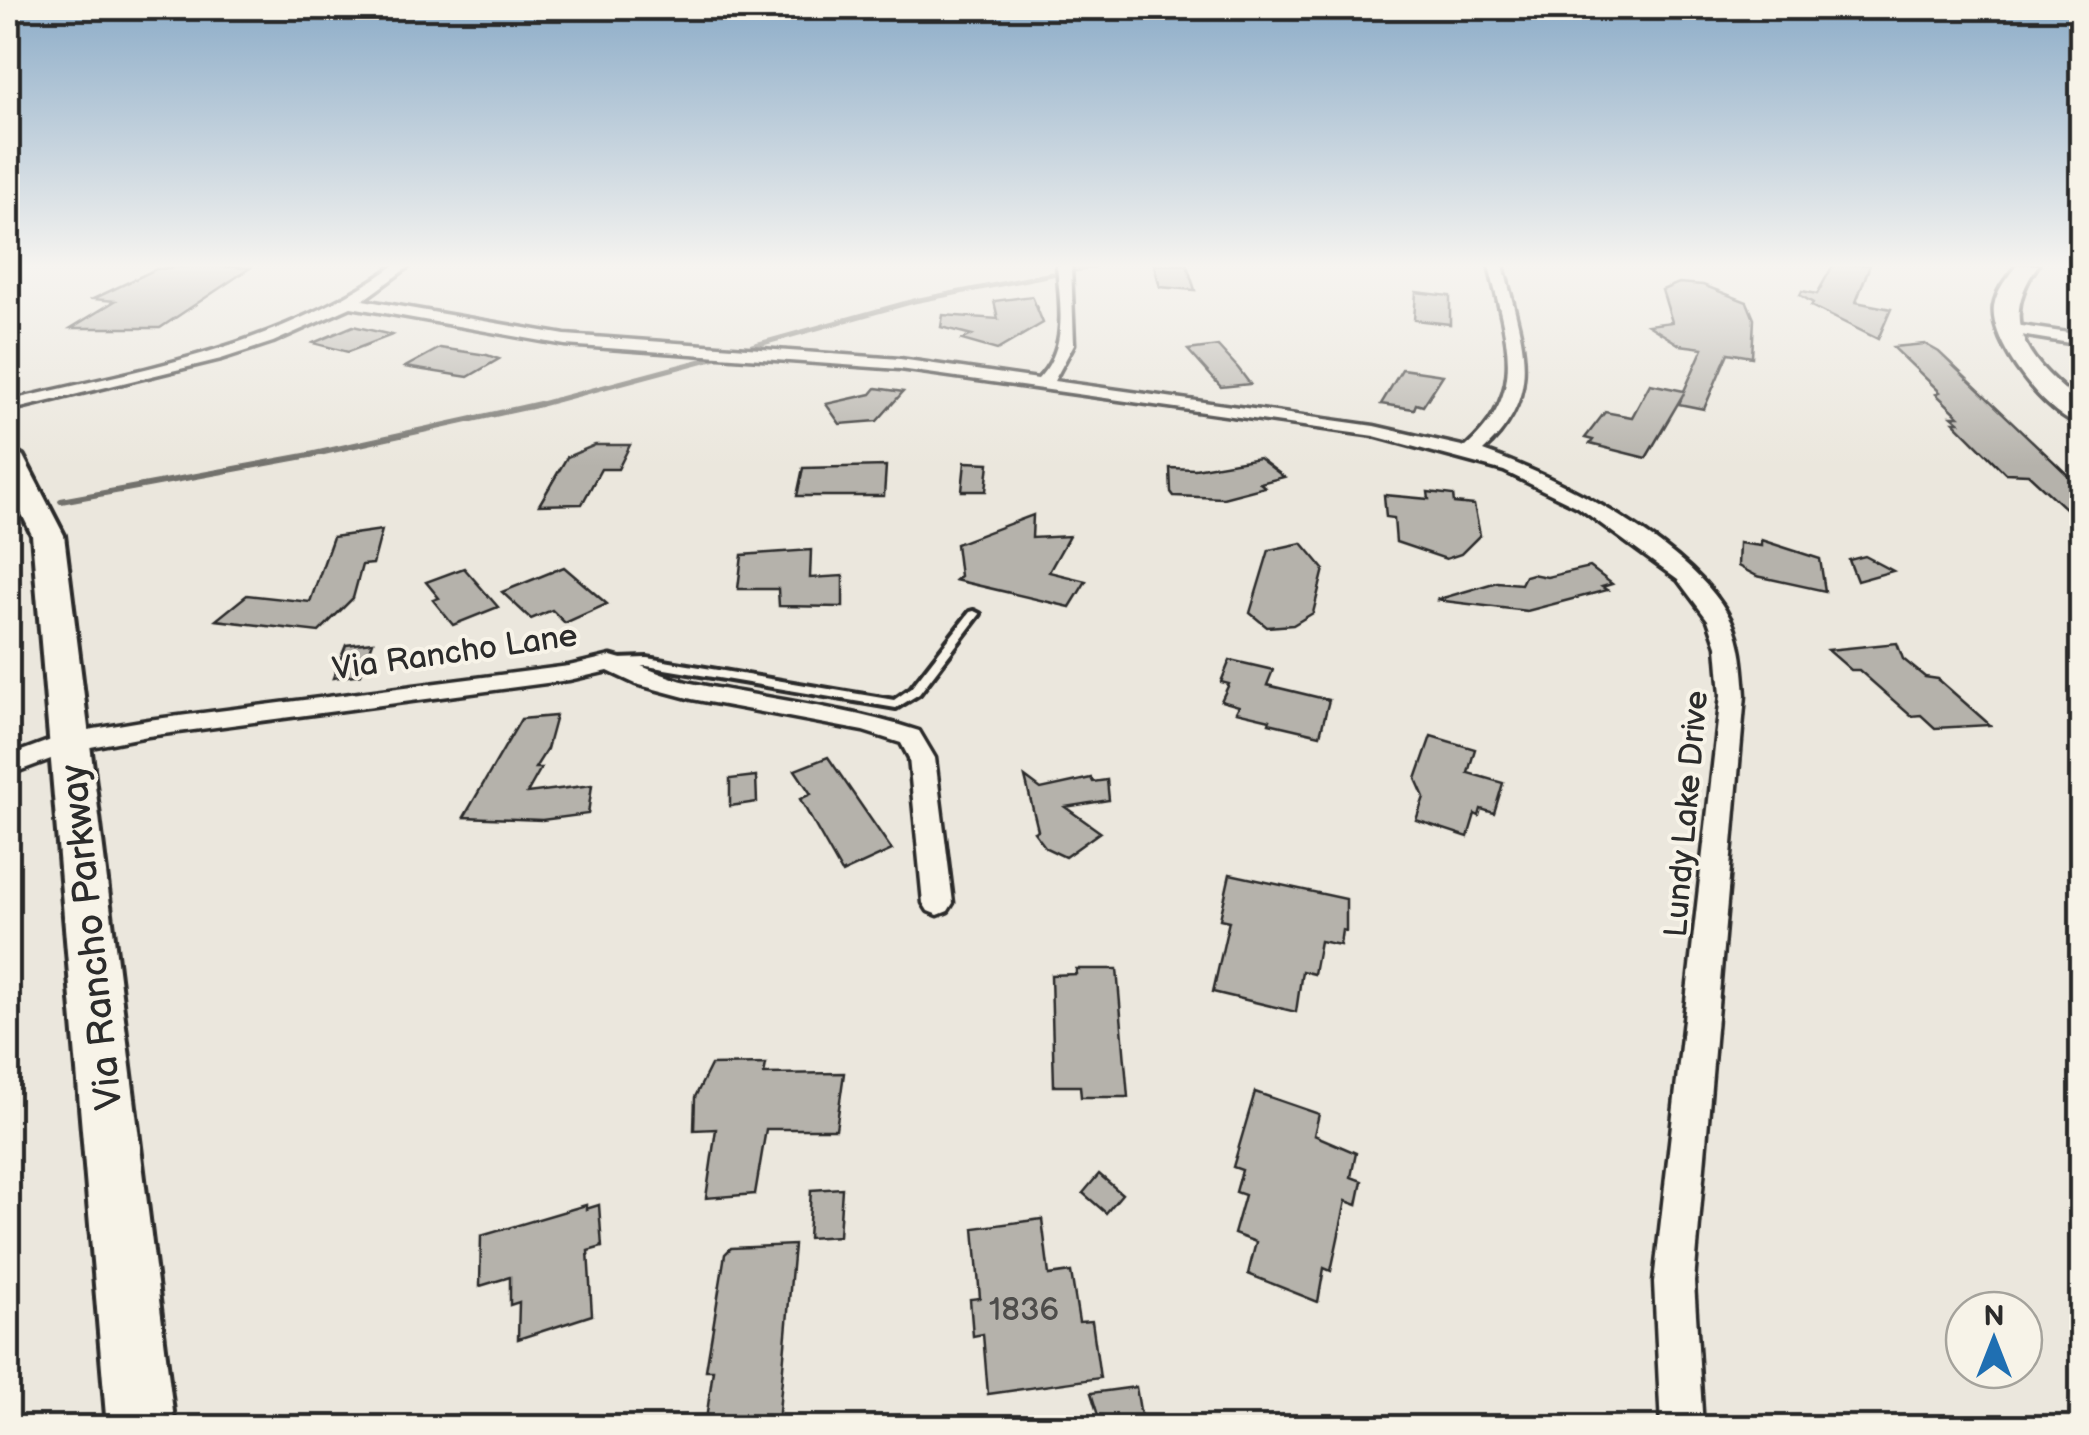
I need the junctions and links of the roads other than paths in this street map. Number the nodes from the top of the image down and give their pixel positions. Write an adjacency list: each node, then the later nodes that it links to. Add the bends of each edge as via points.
1 (284, 332): 9 (street)
2 (519, 332): 8 (street, Lundy Lake Drive)
3 (1069, 332): 8 (street, via 1067,353)
4 (1510, 332): 11 (street, via 1518,397 1493,436)
5 (2008, 332): 10 (street, via 2051,393)
6 (2027, 332): 7 (street)
7 (2082, 340)
8 (1042, 384): 11 (street, Lundy Lake Drive, via 1374,432)
9 (8, 406)
10 (2082, 418)
11 (1470, 453): 19 (street, Lundy Lake Drive, via 1585,503 1686,575 1719,618 1728,646 1733,695 1674,1282)
12 (8, 456): 15 (main road, Via Rancho Parkway, via 48,536)
13 (974, 614): 14 (lane, via 916,691 896,704 647,662)
14 (610, 663): 15 (street, Via Rancho Lane); 17 (street, Via Rancho Lane, via 644,679 910,738 922,758)
15 (70, 742): 16 (street, Via Rancho Lane); 18 (main road, Via Rancho Parkway)
16 (8, 766)
17 (938, 903)
18 (141, 1428)
19 (1682, 1428)

